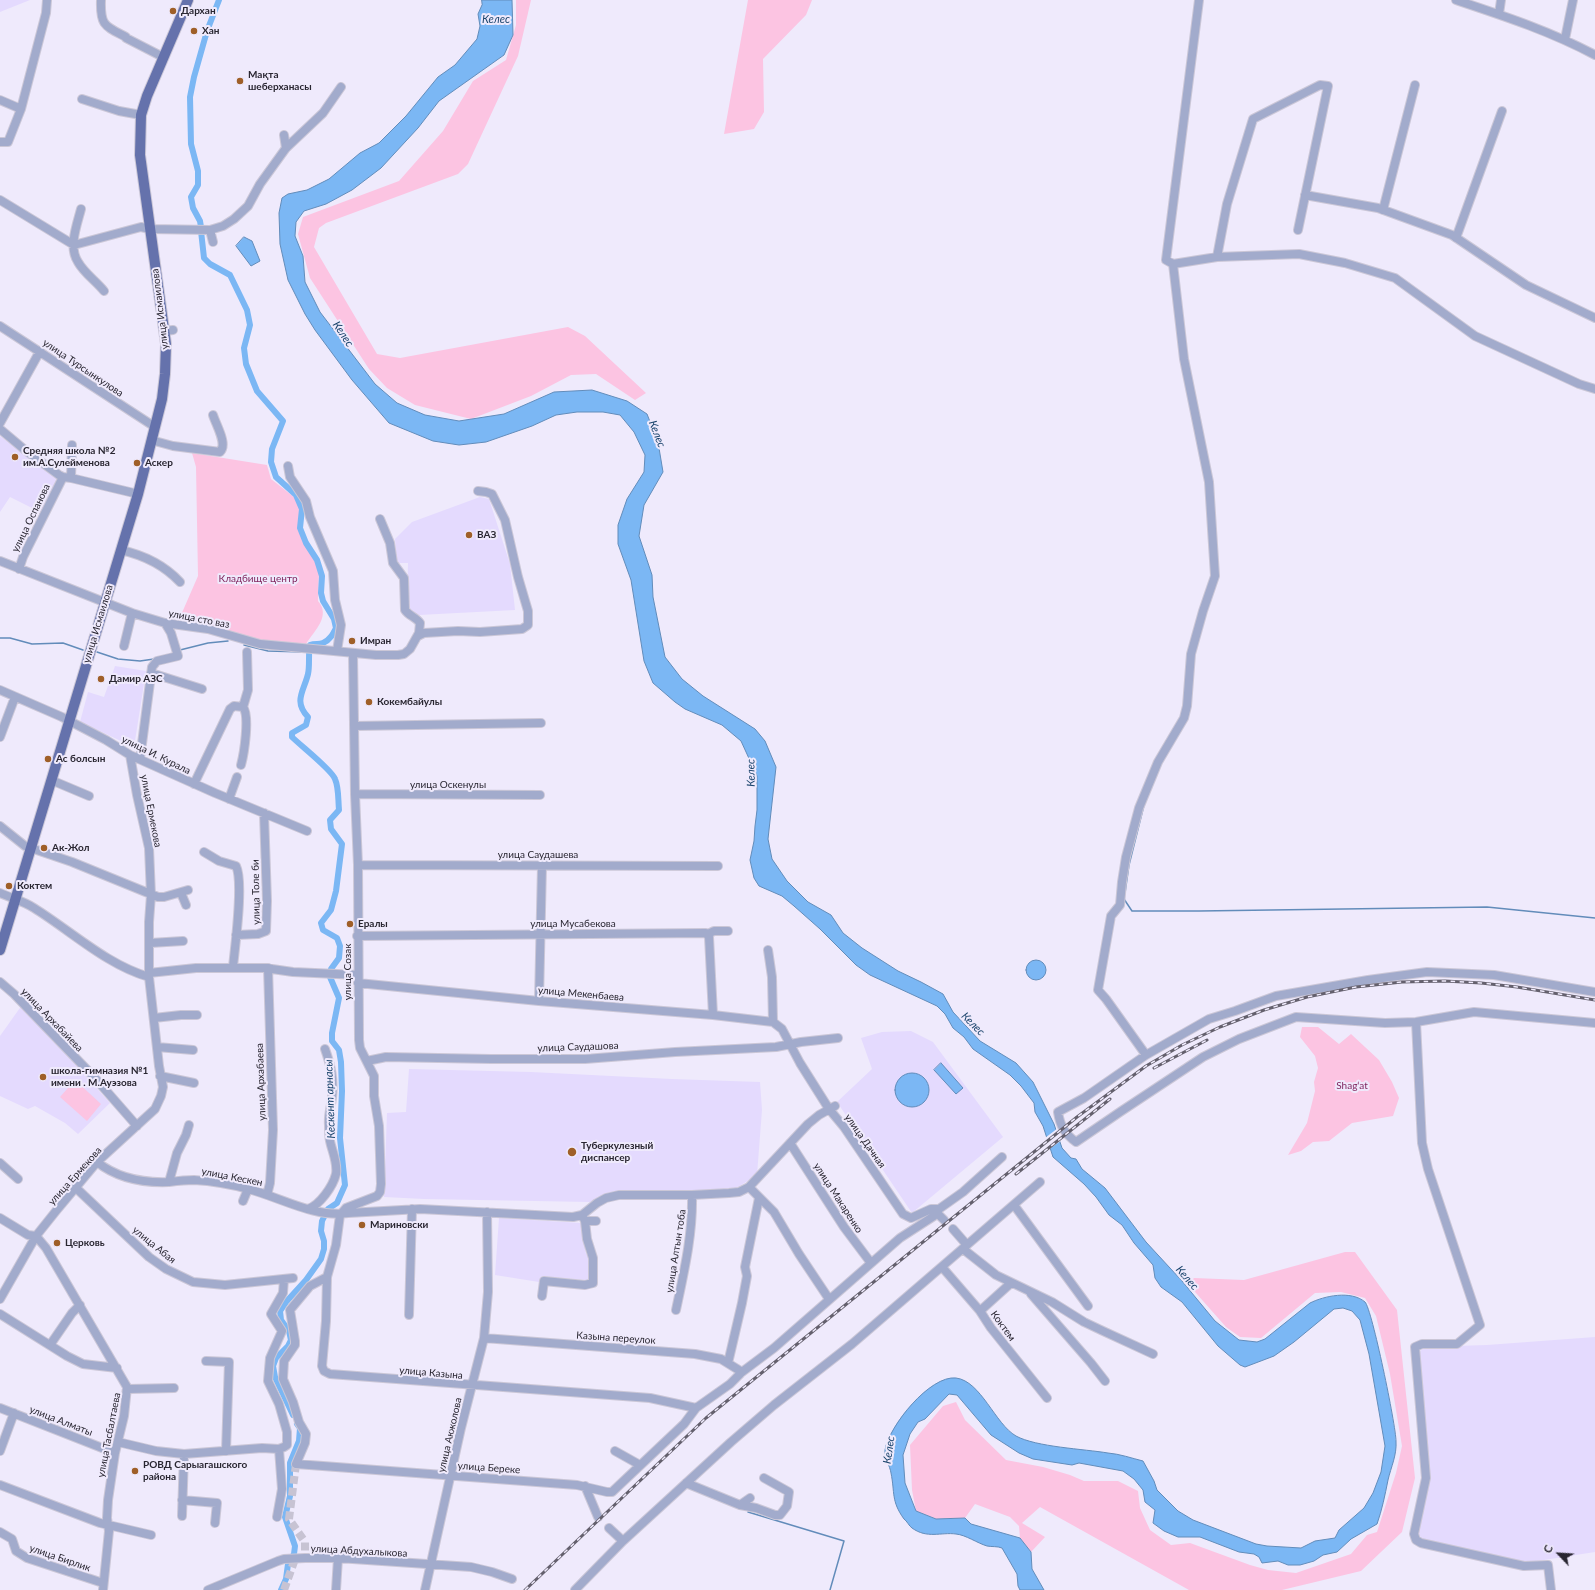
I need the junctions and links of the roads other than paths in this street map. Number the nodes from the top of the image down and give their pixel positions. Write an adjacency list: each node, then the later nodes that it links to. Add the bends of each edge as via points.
1 (47, 0): 16 (street, via 46,13)
2 (101, 0): 11 (street, via 100,14 107,27)
3 (188, 0): 11 (main road, улица Исмаилова)
4 (1199, 0): 33 (street, via 1166,260)
5 (1456, 0): 8 (street)
6 (1501, 0): 8 (street)
7 (1573, 0): 9 (street)
8 (1499, 14): 9 (street)
9 (1565, 39): 10 (street)
10 (1595, 55)
11 (163, 58): 18 (main road, улица Исмаилова)
12 (1415, 85): 25 (street)
13 (341, 87): 21 (street, via 323,113)
14 (82, 99): 18 (street)
15 (0, 100): 16 (street)
16 (21, 109): 20 (street)
17 (1502, 111): 29 (street)
18 (141, 115): 26 (main road, улица Исмаилова, via 140,155)
19 (284, 135): 21 (street)
20 (4, 142)
21 (286, 148): 27 (street, via 244,210 223,226)
22 (1305, 195): 25 (street); 28 (street); 32 (street, via 1328,86 1320,85 1253,119 1227,204)
23 (0, 200): 31 (street)
24 (81, 210): 31 (street)
25 (1383, 210): 29 (street)
26 (150, 229): 27 (street); 31 (street, via 141,227); 41 (main road, улица Исмаилова, via 168,331 166,374)
27 (210, 230): 30 (street)
28 (1298, 230)
29 (1456, 238): 35 (street, via 1526,285)
30 (214, 242)
31 (74, 245): 34 (street, via 78,262)
32 (1217, 256): 33 (street); 38 (street, via 1299,254 1345,263 1395,278 1475,336)
33 (1173, 264): 120 (street, via 1184,359 1209,482 1215,576 1191,654 1184,718 1158,762 1139,808 1126,857 1120,905 1112,916 1098,990)
34 (104, 291)
35 (1595, 318)
36 (0, 326): 37 (street, улица Турсынкулова)
37 (40, 351): 40 (street); 41 (street, улица Турсынкулова)
38 (1595, 389)
39 (212, 415): 43 (street, via 223,441 220,452 193,451)
40 (0, 423)
41 (155, 427): 43 (main road, улица Исмаилова)
42 (0, 429): 46 (street, улица Оспанова, via 25,450)
43 (151, 440): 48 (main road, улица Исмаилова)
44 (72, 445): 46 (street)
45 (288, 466): 59 (street, via 290,476 306,501 310,517 333,571 334,600 340,625)
46 (67, 478): 48 (street, улица Оспанова); 52 (street, улица Оспанова, via 23,557)
47 (478, 491): 57 (street, via 492,494 506,520 528,611 528,625 522,629 452,631 424,633)
48 (138, 494): 50 (main road, улица Исмаилова)
49 (380, 519): 57 (street, via 390,543 393,563 404,578 405,610 420,624)
50 (121, 550): 53 (street, via 141,556 162,567); 54 (main road, улица Исмаилова)
51 (0, 561): 52 (street, улица сто ваз)
52 (20, 569): 54 (street, улица сто ваз)
53 (180, 582)
54 (105, 603): 55 (street, улица сто ваз); 67 (main road, улица Исмаилова)
55 (132, 613): 56 (street, улица сто ваз); 58 (street)
56 (165, 623): 59 (street, улица сто ваз, via 208,630 260,644); 62 (street, via 178,656 157,662 152,667)
57 (418, 636): 61 (street, улица сто ваз, via 408,651 398,655)
58 (124, 646)
59 (337, 651): 61 (street, улица сто ваз)
60 (247, 652): 66 (street, via 248,690)
61 (353, 653): 69 (street, улица Созак)
62 (152, 673): 63 (street); 72 (street)
63 (202, 689)
64 (0, 690): 65 (street, улица И. Курала)
65 (15, 697): 67 (street, улица И. Курала); 70 (street)
66 (243, 707): 73 (street, via 246,713 245,750); 76 (street, via 234,706 230,709)
67 (68, 722): 71 (street, улица И. Курала); 75 (main road, улица Исмаилова)
68 (541, 723): 69 (street)
69 (354, 726): 77 (street, улица Созак)
70 (0, 737)
71 (130, 755): 72 (street, улица И. Курала); 90 (street, улица Ермекова, via 149,848)
72 (140, 759): 76 (street, улица И. Курала)
73 (241, 765)
74 (237, 777): 80 (street)
75 (51, 780): 79 (street); 84 (main road, улица Исмаилова)
76 (194, 784): 80 (street, улица И. Курала)
77 (355, 794): 78 (street, улица Оскенулы); 86 (street, улица Созак)
78 (540, 795)
79 (89, 796)
80 (230, 799): 81 (street, улица И. Курала)
81 (264, 813): 83 (street, улица И. Курала); 96 (street, улица Толе би, via 266,931)
82 (0, 826): 84 (street)
83 (307, 831)
84 (30, 848): 90 (street, via 72,862); 91 (main road, улица Исмаилова)
85 (204, 852): 96 (street, via 216,863 236,866 238,869)
86 (358, 865): 87 (street, улица Саудашева); 97 (street, улица Созак)
87 (542, 865): 88 (street, улица Саудашева); 94 (street)
88 (718, 866)
89 (0, 893): 91 (street)
90 (151, 895): 92 (street, via 160,898 185,892); 99 (street, улица Ермекова)
91 (16, 899): 100 (main road, улица Исмаилова); 104 (street, via 113,961 128,969)
92 (186, 905)
93 (728, 931): 95 (street, улица Мусабекова, via 714,931)
94 (540, 934): 95 (street, улица Мусабекова); 97 (street, улица Мусабекова); 108 (street)
95 (708, 934): 110 (street)
96 (236, 935): 102 (street)
97 (358, 936): 105 (street, улица Созак)
98 (183, 941): 99 (street)
99 (150, 943): 104 (street, улица Ермекова)
100 (0, 950)
101 (768, 950): 112 (street, via 772,978)
102 (233, 967): 103 (street); 104 (street, via 196,968)
103 (268, 968): 105 (street, улица Мекенбаева); 139 (street, улица Архабаева, via 273,1130)
104 (149, 975): 111 (street, улица Ермекова)
105 (358, 979): 108 (street, улица Мекенбаева); 121 (street, улица Созак, via 358,1040)
106 (0, 982): 125 (street, улица Архабайева, via 95,1078)
107 (1595, 992): 120 (street, via 1494,976 1427,972 1368,980 1276,996 1209,1019)
108 (539, 1001): 110 (street, улица Мекенбаева)
109 (197, 1015): 111 (street)
110 (713, 1015): 112 (street, улица Мекенбаева)
111 (154, 1018): 117 (street, улица Ермекова)
112 (773, 1022): 116 (street, via 782,1029)
113 (1416, 1022): 114 (street, via 1474,1012); 120 (street, via 1385,1023 1296,1018 1239,1039 1203,1057 1076,1142 1068,1136 1060,1124 1058,1112 1084,1098); 218 (street, via 1422,1143 1428,1170 1480,1325 1457,1344 1422,1344 1416,1347 1426,1478 1414,1534 1416,1540 1443,1548 1524,1566 1548,1565)
114 (1595, 1023)
115 (838, 1038): 116 (street, улица Саудашова)
116 (790, 1045): 121 (street, улица Саудашова, via 585,1059 386,1057); 126 (street, улица Дачная)
117 (158, 1047): 119 (street); 122 (street, улица Ермекова)
118 (325, 1049): 144 (street, via 333,1073 329,1122 336,1172 322,1198 314,1207)
119 (193, 1050)
120 (1146, 1055)
121 (367, 1061): 148 (street, улица Созак, via 374,1076 382,1191 377,1196 346,1208)
122 (160, 1076): 123 (street); 128 (street, улица Ермекова, via 163,1087 160,1099 155,1109)
123 (194, 1083)
124 (110, 1101): 125 (street)
125 (120, 1108): 128 (street, улица Архабайева)
126 (832, 1108): 129 (street, via 808,1124); 146 (street, улица Дачная, via 904,1215 911,1218 931,1209)
127 (189, 1125): 134 (street, via 177,1153)
128 (137, 1126): 132 (street, улица Ермекова)
129 (790, 1143): 137 (street); 156 (street, улица Макаренко, via 844,1227)
130 (1002, 1157): 146 (street)
131 (0, 1162): 133 (street)
132 (97, 1162): 134 (street, улица Кескен, via 107,1170 122,1176 150,1182); 136 (street, улица Ермекова)
133 (18, 1179)
134 (169, 1182): 138 (street, улица Кескен, via 194,1180)
135 (1040, 1182): 143 (street)
136 (75, 1187): 154 (street, улица Ермекова); 186 (street, улица Абая, via 150,1257 178,1276 192,1282 213,1285 289,1279 271,1314 282,1331 270,1358 268,1381 279,1404 287,1432 287,1445)
137 (749, 1187): 140 (street, via 734,1192); 141 (street)
138 (248, 1189): 139 (street, улица Кескен); 142 (street)
139 (267, 1195): 144 (street, улица Кескен)
140 (692, 1195): 150 (street, via 619,1195 597,1203); 166 (street, улица Алтын тоба, via 693,1208 686,1260)
141 (759, 1198): 163 (street, via 774,1212); 174 (street, via 742,1303)
142 (243, 1201)
143 (1014, 1205): 155 (street); 165 (street)
144 (308, 1209): 148 (street, улица Кескен)
145 (412, 1209): 147 (street, улица Кескен); 148 (street, улица Кескен); 169 (street)
146 (938, 1211): 151 (street); 156 (street)
147 (487, 1212): 150 (street, улица Кескен); 170 (street, улица Акжолова, via 488,1292)
148 (340, 1215): 158 (street, улица Казына)
149 (0, 1218): 154 (street, via 28,1235)
150 (583, 1218): 152 (street, улица Кескен); 161 (street, via 593,1258 593,1283 585,1285 544,1281)
151 (944, 1220)
152 (596, 1221)
153 (953, 1229): 155 (street)
154 (36, 1236): 162 (street, улица Ермекова); 164 (street, улица Тасбалтаева, via 52,1256)
155 (965, 1247): 157 (street); 159 (street, via 996,1275)
156 (871, 1263): 163 (street)
157 (942, 1267): 167 (street, Коктем); 195 (street, via 852,1344 774,1405)
158 (328, 1277): 178 (street, улица Казына, via 322,1366 326,1374); 193 (street, улица Береке, via 310,1286 290,1310 295,1341 284,1361 283,1380 306,1434 296,1464)
159 (1012, 1283): 160 (street); 167 (street)
160 (1029, 1292): 172 (street, via 1052,1302 1103,1332); 177 (street)
161 (542, 1296)
162 (0, 1299)
163 (829, 1299): 176 (street, via 766,1355)
164 (80, 1305): 171 (street); 175 (street, улица Тасбалтаева)
165 (1088, 1306)
166 (676, 1310)
167 (980, 1311): 181 (street, Коктем)
168 (0, 1314): 171 (street)
169 (409, 1315)
170 (484, 1338): 174 (street, Казына переулок, via 695,1354 712,1356); 178 (street, улица Акжолова)
171 (50, 1345): 175 (street, via 57,1354 83,1364)
172 (1152, 1354)
173 (206, 1360): 188 (street, via 229,1362)
174 (728, 1363): 176 (street, Казына переулок)
175 (117, 1368): 180 (street, улица Тасбалтаева)
176 (742, 1372): 183 (street, via 718,1394)
177 (1105, 1381)
178 (471, 1386): 183 (street, улица Казына, via 650,1398); 193 (street, улица Акжолова)
179 (174, 1388): 180 (street)
180 (128, 1389): 185 (street, улица Тасбалтаева)
181 (1048, 1398)
182 (0, 1408): 184 (street, улица Алматы)
183 (696, 1408): 192 (street, via 689,1420)
184 (14, 1413): 187 (street); 190 (street, улица Алматы)
185 (118, 1442): 190 (street, улица Тасбалтаева); 191 (street, via 156,1451)
186 (279, 1449): 188 (street); 202 (street, via 282,1494)
187 (0, 1451)
188 (226, 1451): 191 (street)
189 (615, 1451): 192 (street)
190 (115, 1453): 205 (street, улица Тасбалтаева)
191 (184, 1454): 199 (street)
192 (640, 1465): 197 (street, улица Береке, via 612,1492)
193 (451, 1476): 197 (street, улица Береке); 211 (street, улица Акжолова)
194 (764, 1478): 200 (street, via 789,1492 787,1506 782,1513 777,1516 752,1507)
195 (686, 1483): 200 (street); 209 (street)
196 (0, 1485): 205 (street)
197 (585, 1486): 203 (street)
198 (750, 1498): 200 (street)
199 (182, 1500): 201 (street); 204 (street, via 217,1503)
200 (740, 1506)
201 (182, 1516)
202 (277, 1517)
203 (598, 1517)
204 (215, 1523)
205 (107, 1525): 208 (street); 213 (street, улица Тасбалтаева, via 109,1531)
206 (609, 1528): 209 (street)
207 (0, 1532): 213 (street, улица Бирлик, via 12,1539 16,1551 27,1558)
208 (151, 1535)
209 (623, 1541): 217 (street)
210 (338, 1558): 211 (street, улица Абдухалыкова); 214 (street, улица Абдухалыкова, via 278,1561); 215 (street)
211 (430, 1565): 212 (street, улица Абдухалыкова, via 483,1569); 216 (street, улица Акжолова)
212 (512, 1579)
213 (103, 1586)
214 (208, 1590)
215 (336, 1590)
216 (425, 1590)
217 (575, 1590)
218 (1552, 1590)

